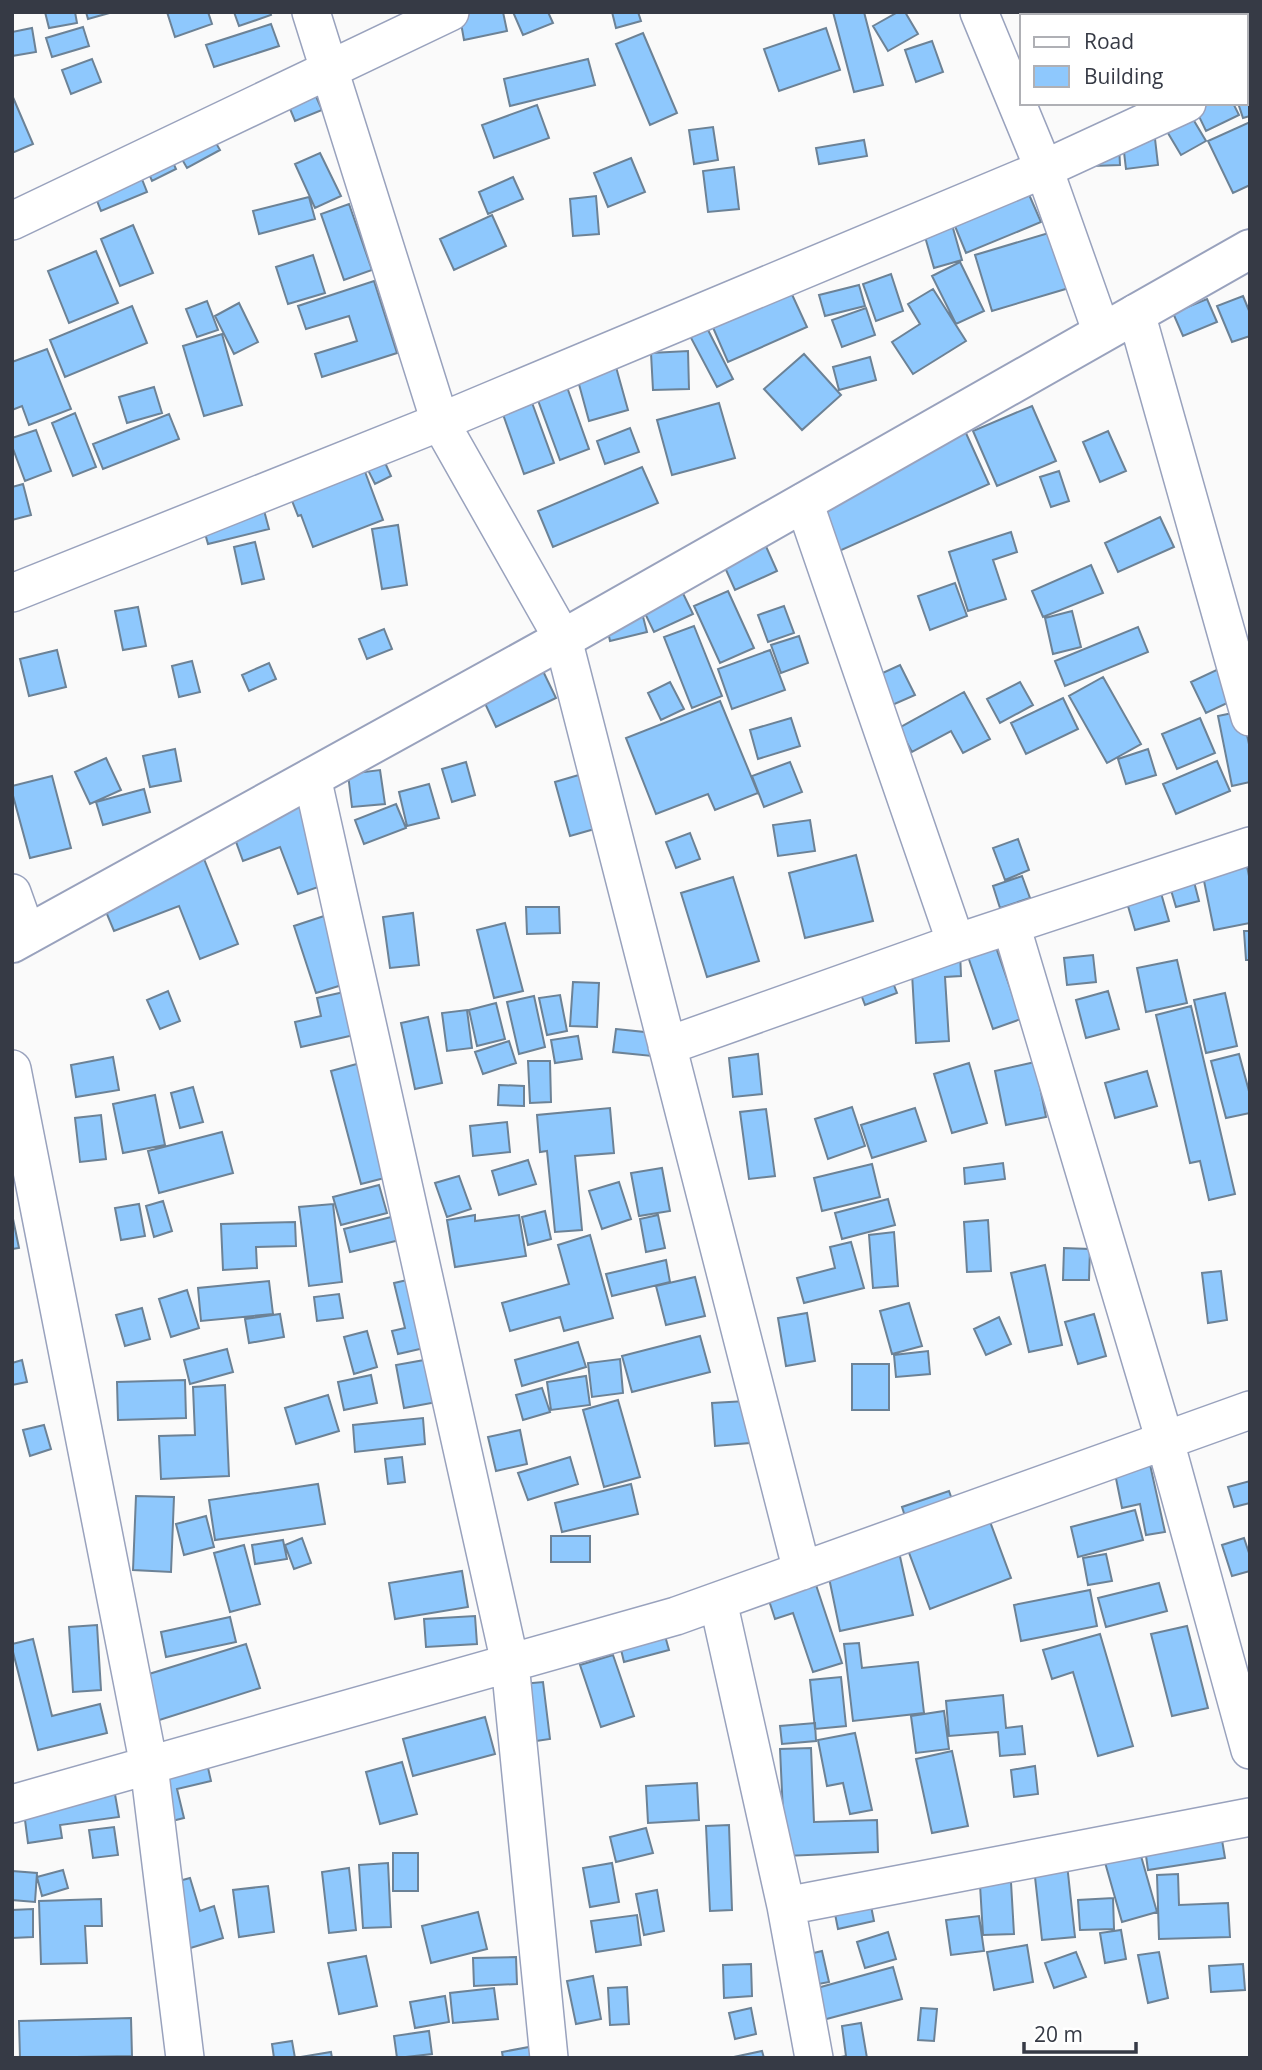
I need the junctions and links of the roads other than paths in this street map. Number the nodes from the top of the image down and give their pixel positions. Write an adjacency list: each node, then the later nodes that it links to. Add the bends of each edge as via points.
1 (311, 12): 4 (street)
2 (450, 12): 4 (street)
3 (979, 12): 6 (street)
4 (328, 70): 7 (street); 11 (street)
5 (1183, 105): 6 (street)
6 (1044, 169): 10 (street); 11 (street)
7 (12, 221)
8 (1250, 249): 9 (street)
9 (1136, 313): 10 (street); 15 (street)
10 (1102, 333): 12 (street)
11 (440, 422): 13 (street); 14 (street)
12 (804, 502): 14 (street); 21 (street)
13 (12, 593)
14 (563, 639): 16 (street); 22 (street)
15 (1250, 717)
16 (312, 777): 20 (street); 28 (street)
17 (1250, 846): 19 (street)
18 (12, 894): 20 (street)
19 (1011, 925): 21 (street); 25 (street)
20 (19, 939)
21 (956, 943): 22 (street)
22 (667, 1046): 26 (street)
23 (12, 1069): 30 (street)
24 (1250, 1410): 25 (street)
25 (1165, 1441): 26 (street); 29 (street)
26 (802, 1571): 27 (street)
27 (718, 1601): 28 (street); 33 (street)
28 (510, 1663): 30 (street); 35 (street)
29 (1250, 1750)
30 (149, 1766): 31 (street); 34 (street)
31 (12, 1804)
32 (1250, 1817): 33 (street)
33 (786, 1906): 36 (street)
34 (185, 2058)
35 (549, 2058)
36 (814, 2058)

